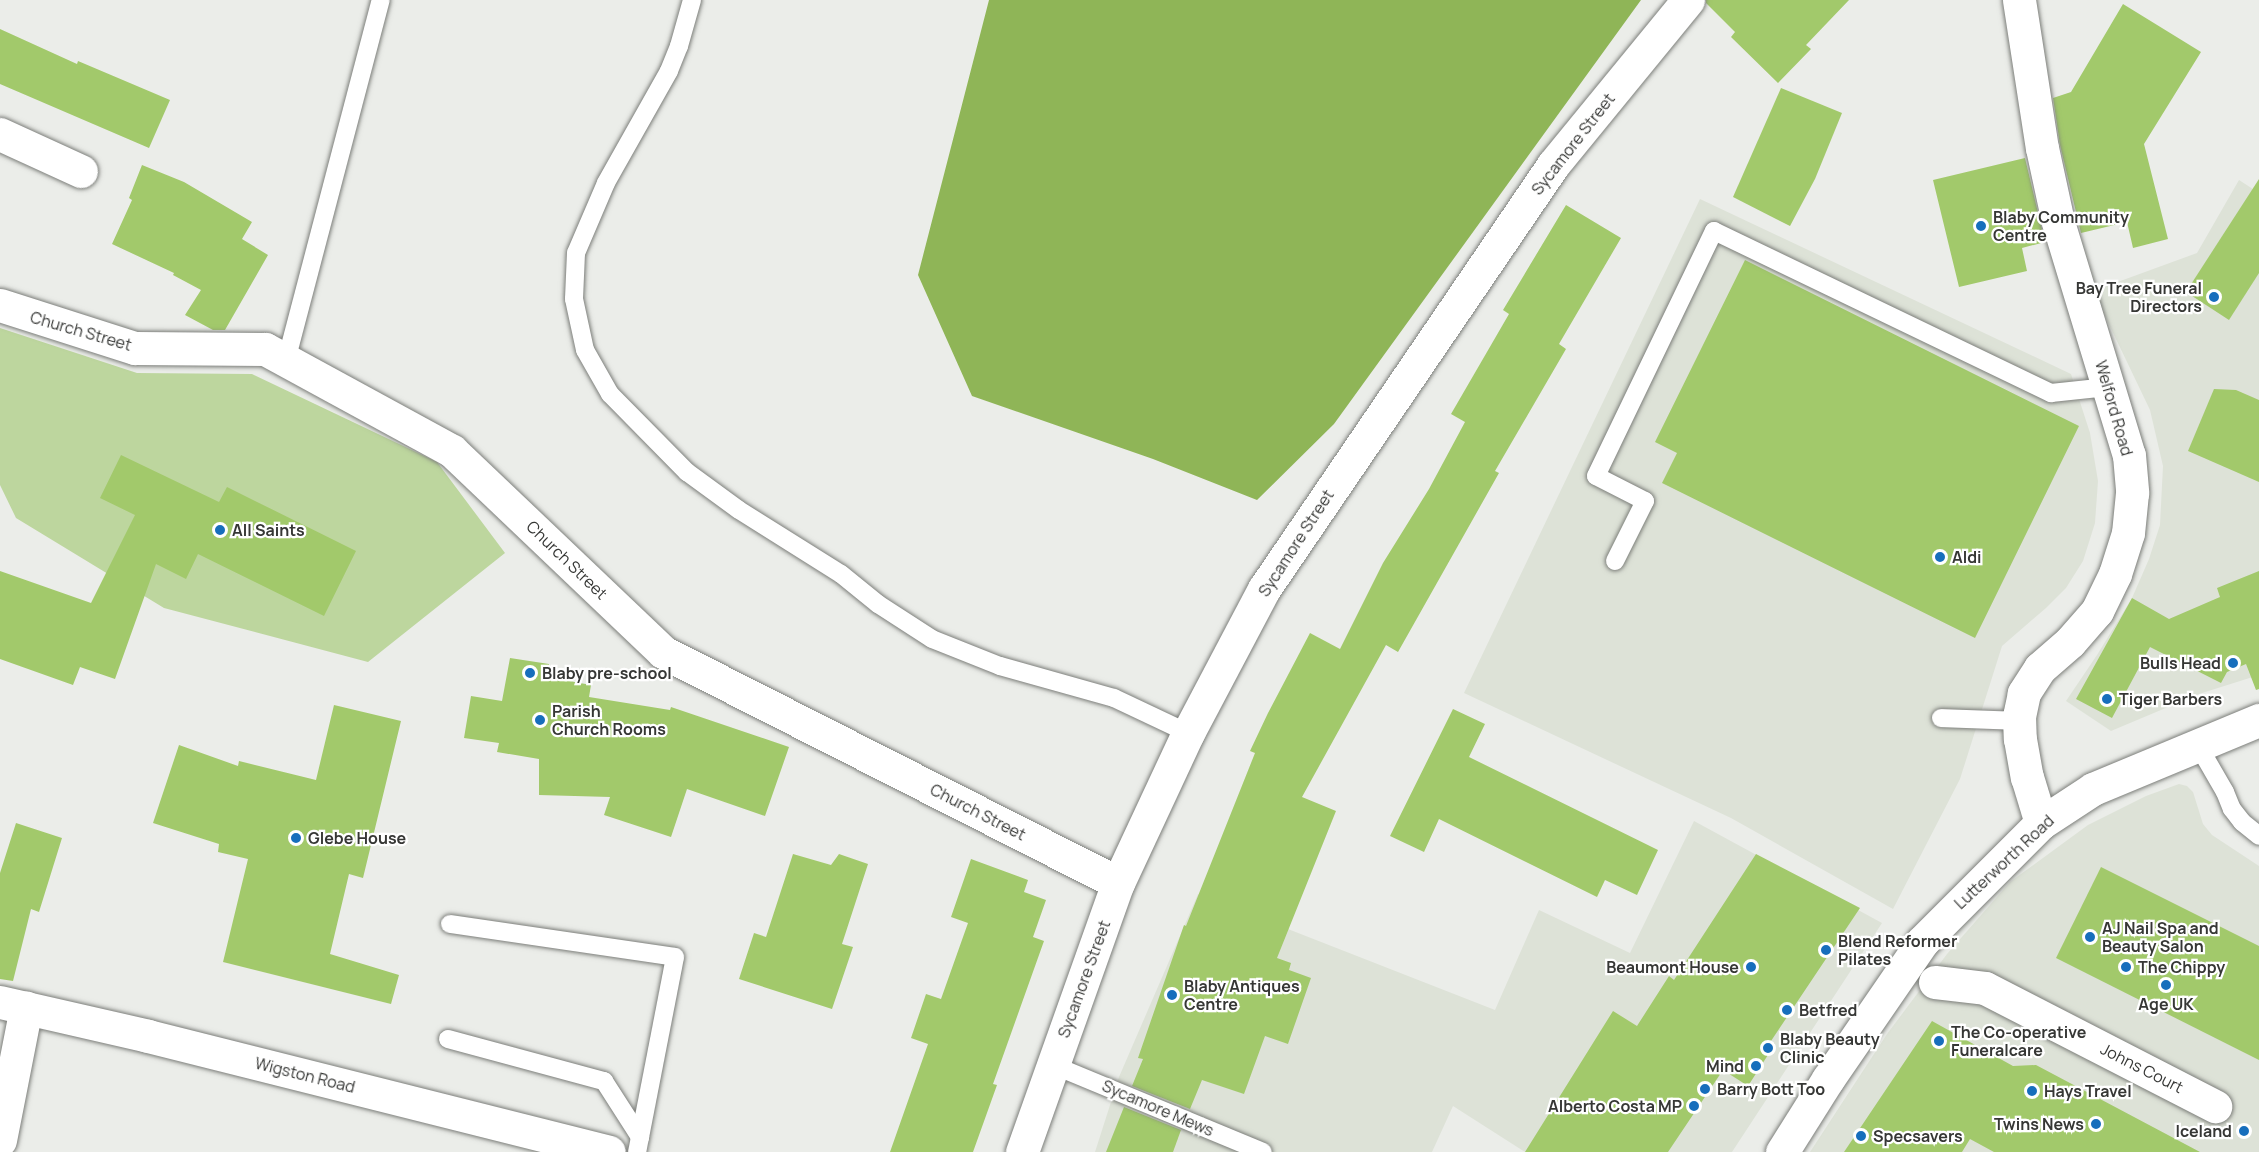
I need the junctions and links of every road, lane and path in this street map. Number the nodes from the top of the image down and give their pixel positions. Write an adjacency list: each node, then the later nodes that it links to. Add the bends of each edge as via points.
1 (381, 0): 8 (lane)
2 (692, 0): 14 (lane, via 669,71 606,183 576,253 574,299 585,350 610,394 687,472 932,639 1000,666 1114,698)
3 (1688, 0): 14 (street, Sycamore Street, via 1553,165 1370,431 1264,589)
4 (2019, 0): 9 (street, Welford Road, via 2058,222)
5 (0, 134): 6 (street)
6 (81, 171)
7 (0, 305): 8 (street, Church Street, via 135,348 265,349)
8 (286, 361): 18 (street, Church Street, via 452,450 663,652)
9 (2108, 387): 10 (lane, via 2051,393 1714,231 1596,476 1645,501); 13 (street, Welford Road, via 2129,455 2132,493 2128,532 2097,611 2040,668 2024,693)
10 (1616, 561)
11 (1941, 718): 13 (lane)
12 (2259, 720): 15 (street, Lutterworth Road)
13 (2019, 721): 16 (street, Welford Road, via 2027,777)
14 (1188, 733): 18 (street, Sycamore Street)
15 (2199, 747): 16 (street, Lutterworth Road, via 2093,789); 17 (lane, via 2232,809)
16 (2041, 823): 30 (street, Lutterworth Road, via 1922,942)
17 (2259, 836)
18 (1118, 883): 23 (street, Sycamore Street)
19 (450, 924): 26 (lane, via 675,957)
20 (1935, 982): 24 (street, Johns Court, via 1984,988)
21 (13, 1005): 25 (street); 27 (street, Wigston Road)
22 (448, 1039): 26 (lane, via 604,1081)
23 (1053, 1065): 28 (street, Sycamore Street); 29 (lane, Sycamore Mews)
24 (2215, 1106)
25 (0, 1140)
26 (639, 1145)
27 (609, 1152)
28 (1022, 1152)
29 (1263, 1152)
30 (1782, 1152)

